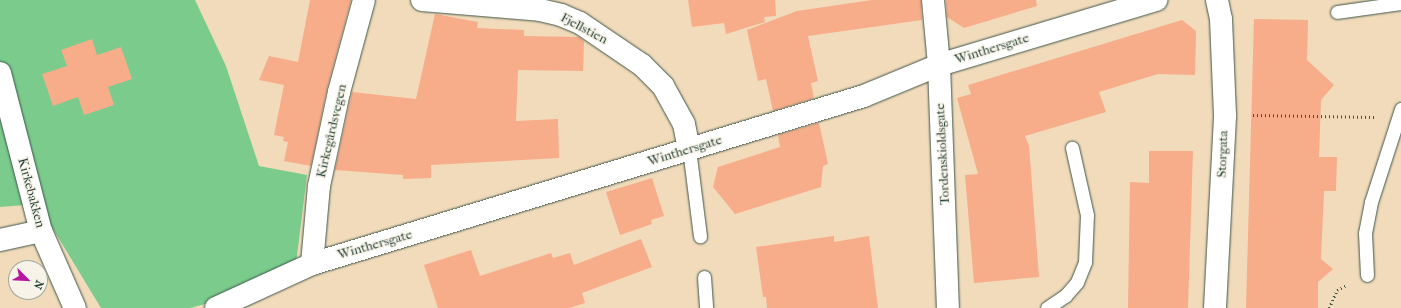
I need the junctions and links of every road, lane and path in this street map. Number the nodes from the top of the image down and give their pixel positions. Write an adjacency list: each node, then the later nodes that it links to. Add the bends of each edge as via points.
1 (364, 0): 18 (street, Kirkegårdsvegen, via 319,186)
2 (422, 0): 14 (street, Fjellstien, via 540,10 580,23 642,65 663,86 684,124)
3 (933, 0): 8 (street, Tordenskioldsgate)
4 (1156, 0): 8 (street, Winthersgate)
5 (1217, 0): 11 (street, Storgata, via 1221,19)
6 (1401, 4): 7 (lane)
7 (1337, 12)
8 (939, 65): 14 (street, Winthersgate, via 864,96); 24 (street, Tordenskioldsgate)
9 (0, 73): 15 (street, Kirkebakken)
10 (1401, 109): 12 (lane)
11 (1225, 115): 12 (path, via 1379,117); 26 (street, Storgata)
12 (1394, 133): 19 (lane, via 1371,202 1365,233)
13 (1072, 148): 25 (lane, via 1087,214 1085,262 1077,282 1065,296)
14 (689, 149): 16 (lane); 18 (street, Winthersgate)
15 (41, 231): 17 (street); 21 (street, Kirkebakken)
16 (700, 236)
17 (0, 240)
18 (312, 264): 22 (street, Winthersgate)
19 (1367, 275): 27 (path, via 1337,290)
20 (704, 277): 23 (lane)
21 (75, 308)
22 (216, 308)
23 (706, 308)
24 (948, 308)
25 (1047, 308)
26 (1215, 308)
27 (1329, 308)

